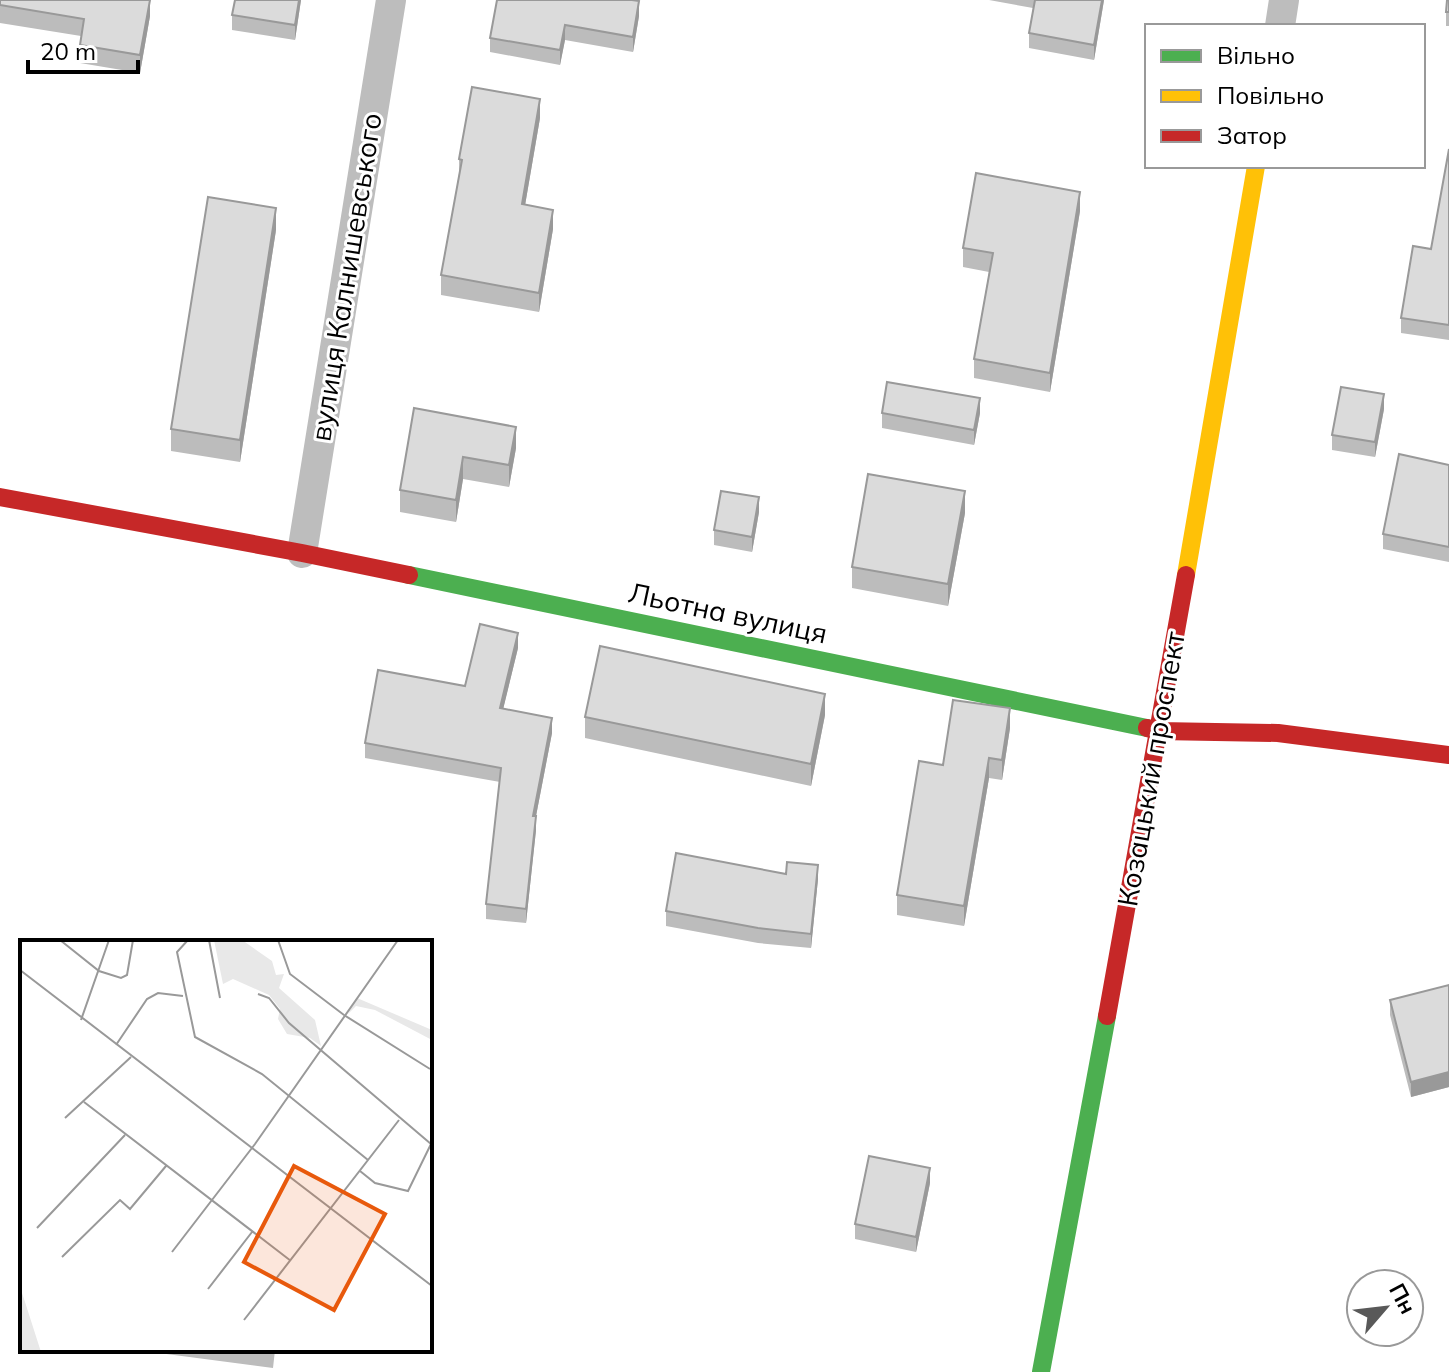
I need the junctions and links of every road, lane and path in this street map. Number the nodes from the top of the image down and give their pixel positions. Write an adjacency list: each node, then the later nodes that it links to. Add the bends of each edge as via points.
1 (391, 0): 6 (street, вулиця Калнишевського)
2 (1284, 0): 3 (street)
3 (1280, 24)
4 (1256, 168): 7 (street, Козацький проспект)
5 (0, 497): 6 (street, Льотна вулиця)
6 (302, 553): 7 (street, Льотна вулиця)
7 (1159, 731): 8 (street, Льотна вулиця, via 1278,733); 9 (street, Козацький проспект)
8 (1449, 755)
9 (1041, 1372)

